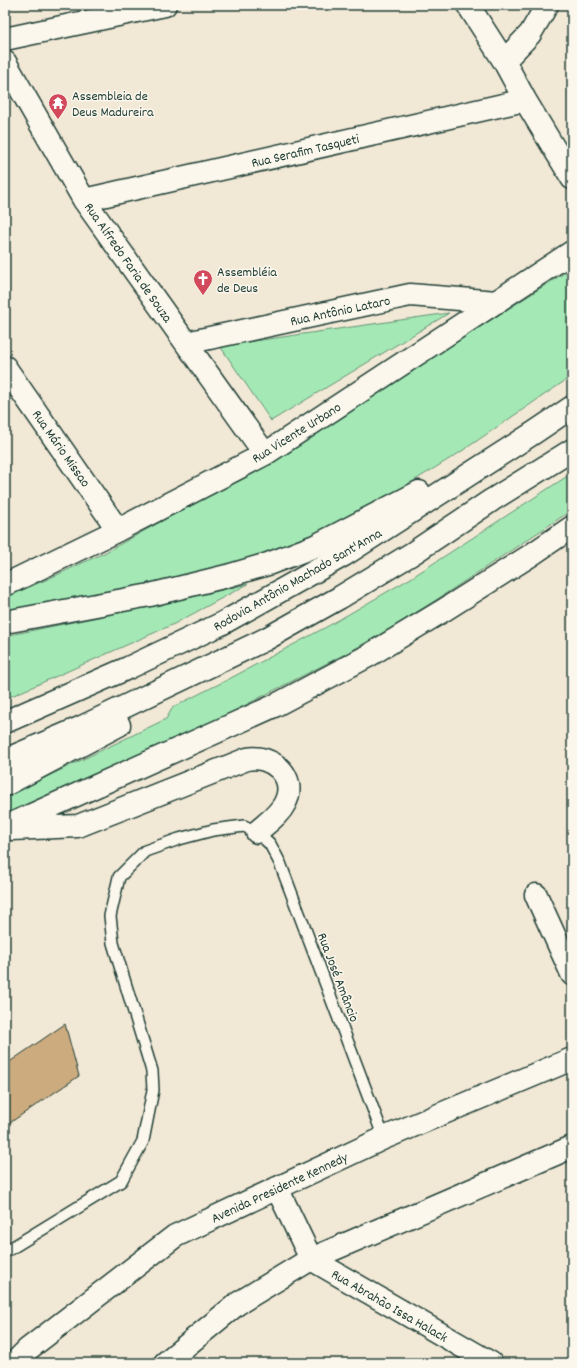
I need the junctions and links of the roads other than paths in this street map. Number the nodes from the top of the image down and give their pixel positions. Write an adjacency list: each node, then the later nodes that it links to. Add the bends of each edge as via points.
1 (165, 5): 4 (main road)
2 (468, 5): 5 (main road)
3 (547, 5): 5 (main road, via 530,34)
4 (5, 39)
5 (504, 61): 7 (main road)
6 (5, 62): 9 (main road, Rua Alfredo Faria de Souza)
7 (525, 100): 8 (main road); 9 (main road, Rua Serafim Tasqueti)
8 (572, 178)
9 (84, 200): 12 (main road, Rua Alfredo Faria de Souza)
10 (572, 252): 11 (main road, Rua Vicente Urbano)
11 (497, 302): 12 (main road, Rua Antônio Lataro, via 410,295); 17 (main road, Rua Vicente Urbano)
12 (186, 343): 17 (main road, Rua Alfredo Faria de Souza)
13 (5, 367): 19 (main road, Rua Mário Missao)
14 (572, 407): 15 (main road, Rodovia Antônio Machado Sant'Anna)
15 (535, 432): 21 (main road, via 315,546 268,564 150,595); 23 (main road, Rodovia Antônio Machado Sant'Anna, via 344,555 221,624)
16 (572, 450): 22 (main road, via 413,553)
17 (265, 454): 19 (main road, Rua Vicente Urbano)
18 (572, 527): 26 (main road, via 368,656 281,702)
19 (118, 530): 20 (main road, Rua Vicente Urbano)
20 (5, 585)
21 (5, 622)
22 (266, 639): 24 (main road, via 88,724); 25 (main road, via 121,724)
23 (5, 722)
24 (5, 760)
25 (5, 785)
26 (5, 828): 27 (main road, via 78,826 248,759 258,758 273,762 281,769 288,788 285,804)
27 (257, 832): 31 (lane, Rua José Amâncio, via 270,844 280,863); 34 (lane, via 244,826 213,830 179,839 145,851 119,877 110,916 113,943 152,1071 152,1090 143,1141 121,1181)
28 (536, 895): 29 (main road)
29 (572, 974)
30 (572, 1059): 31 (main road, Avenida Presidente Kennedy)
31 (384, 1138): 33 (main road, Avenida Presidente Kennedy)
32 (572, 1147): 35 (main road)
33 (277, 1188): 35 (main road); 36 (main road, Avenida Presidente Kennedy, via 175,1236 33,1345)
34 (5, 1250)
35 (311, 1259): 37 (main road, via 237,1304); 38 (main road, Rua Abrahão Issa Halack)
36 (14, 1363)
37 (165, 1363)
38 (491, 1363)

